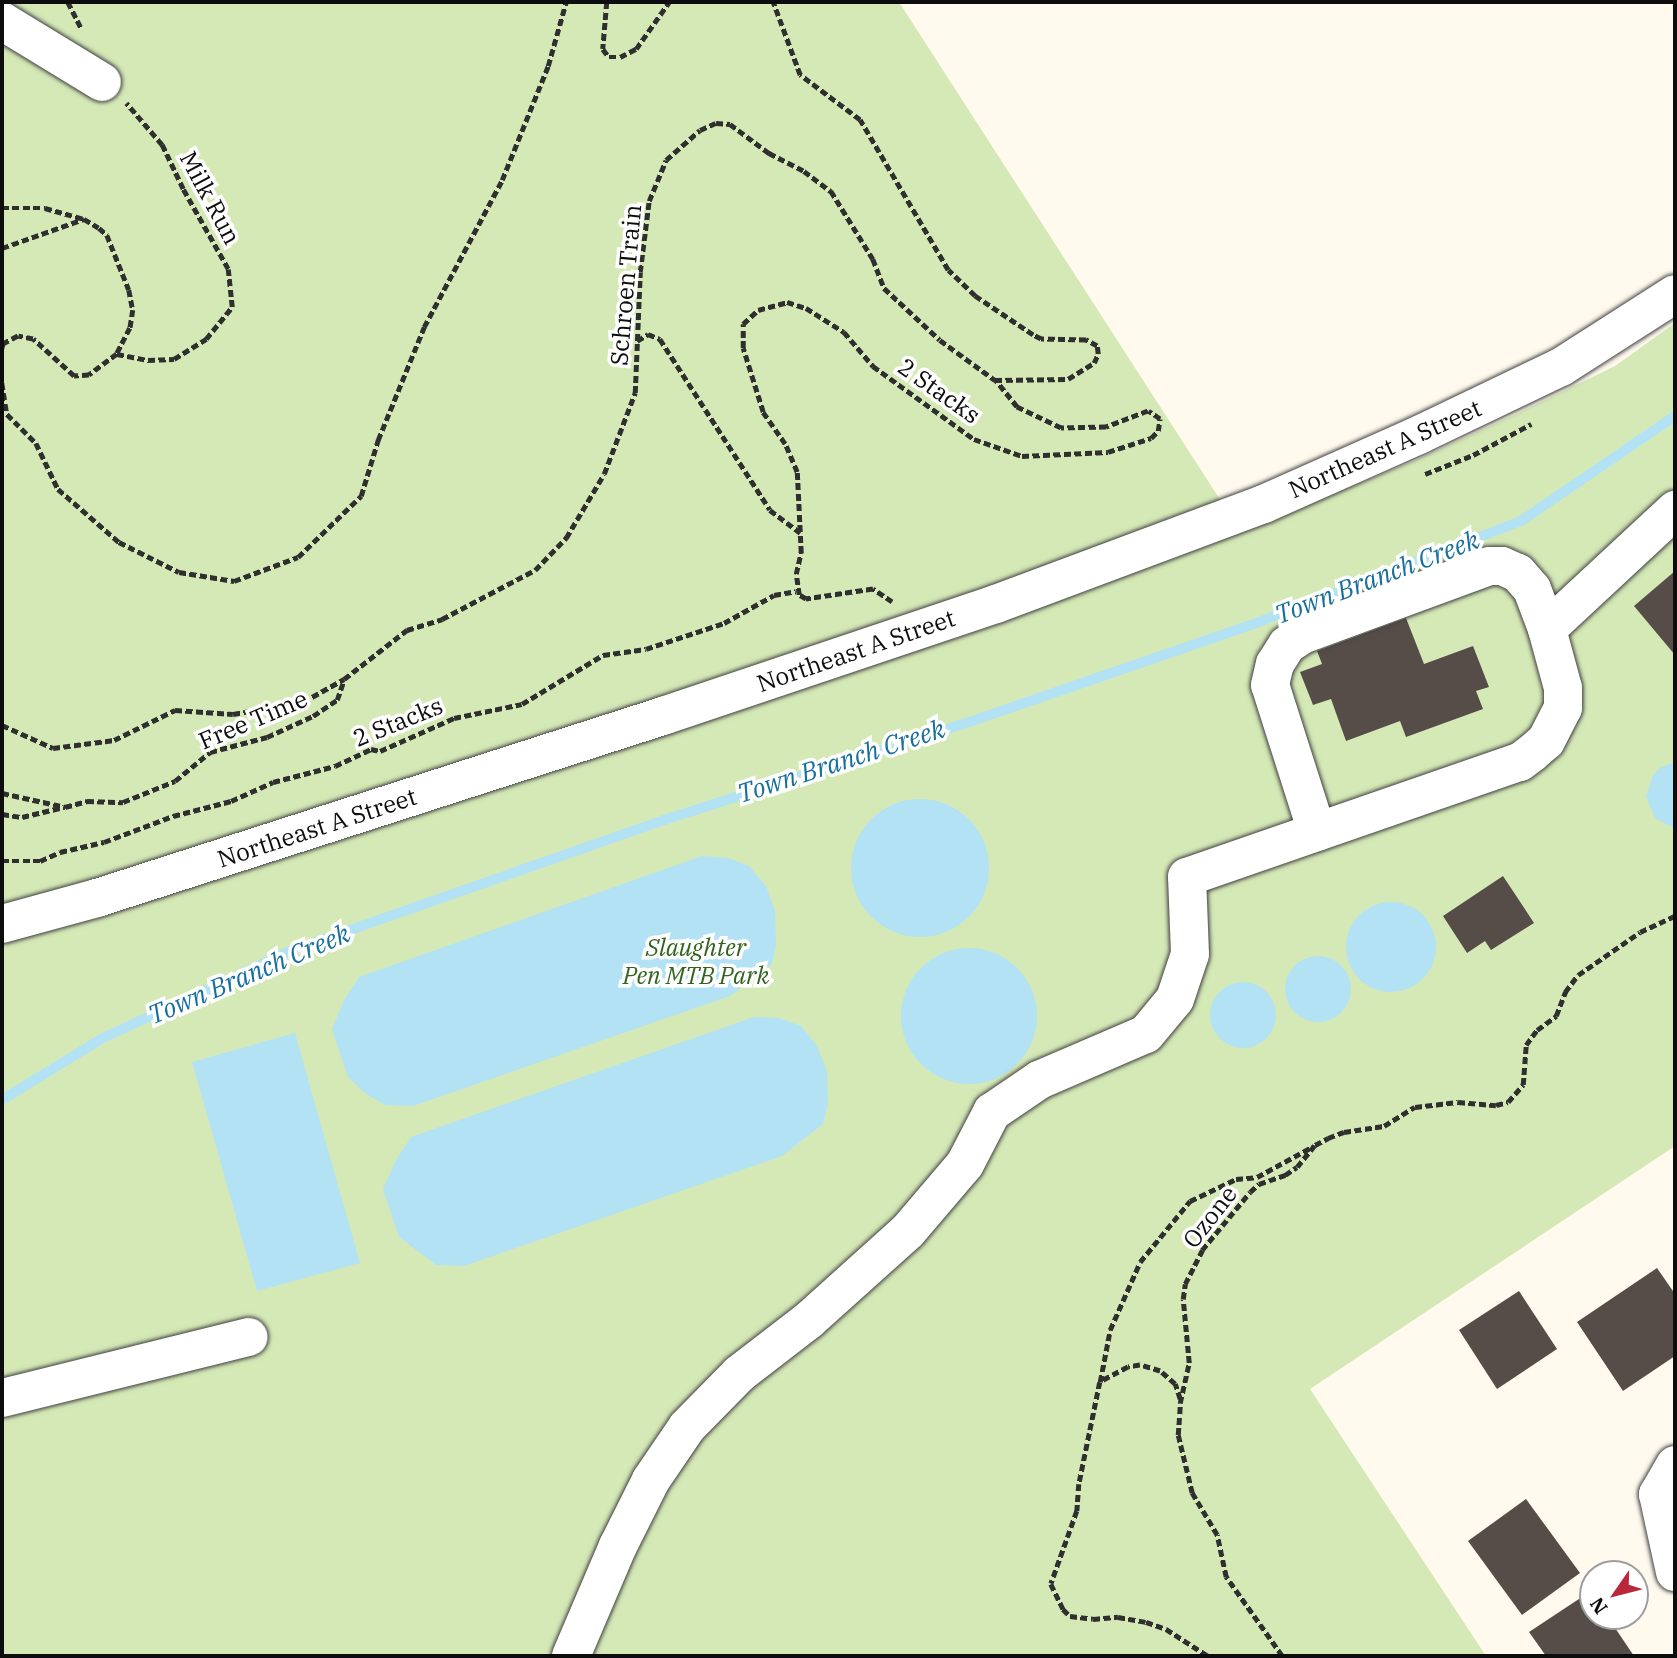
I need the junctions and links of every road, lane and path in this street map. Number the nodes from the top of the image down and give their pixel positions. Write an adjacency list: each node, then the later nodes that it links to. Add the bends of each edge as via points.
1 (68, 2): 7 (path, Milk Run)
2 (566, 2): 16 (path, via 548,66 502,180 425,327 378,440 361,496 298,556 234,581 178,572 119,542 58,489 36,443 7,414)
3 (607, 2): 4 (path, via 603,49 609,57 620,58 636,49)
4 (668, 2)
5 (774, 2): 15 (path, via 800,75 860,120 948,270 975,296 1032,335 1086,340 1097,346 1094,363 1069,379)
6 (2, 21): 7 (street)
7 (102, 82): 14 (path, Milk Run, via 139,115 162,145 228,269 232,307 206,339 174,359)
8 (2, 208): 9 (path, via 45,208)
9 (84, 219): 10 (path); 14 (path, via 107,235 129,290 130,328)
10 (2, 248)
11 (1675, 294): 20 (street, Northeast A Street, via 1561,367 1419,435 1264,503)
12 (637, 341): 15 (path, Schroen Train, via 649,201 666,160 700,130 716,123 730,124 831,191 873,259 884,288 940,340); 18 (path, via 648,334 660,339 770,510); 22 (path, Schroen Train, via 635,393 604,474 566,538 535,570 442,619 407,630)
13 (2, 349): 14 (path, via 18,336 33,339 74,376 89,375)
14 (117, 354)
15 (995, 380): 18 (path, 2 Stacks, via 1017,407 1061,428 1106,427 1148,411 1160,419 1158,431 1151,439 1108,452 1022,456 974,439 873,366 844,332 807,308 787,302 758,310 743,324 743,348 763,412 785,443 797,472)
16 (2, 383)
17 (1675, 510): 21 (street)
18 (800, 533): 19 (path, 2 Stacks)
19 (796, 591): 20 (path, 2 Stacks, via 806,599 873,589); 28 (path, 2 Stacks, via 774,595 724,623 646,649 603,655 522,704 454,718 380,751 371,749 335,766 273,782 231,801 104,842 40,861)
20 (927, 626): 30 (street, Northeast A Street, via 610,733 97,898)
21 (1547, 629): 27 (street, via 1563,688 1563,708 1546,741 1520,762); 27 (street, via 1532,589 1518,573 1490,566 1302,635 1287,645 1275,664 1270,685)
22 (344, 679): 23 (path, via 303,702 233,714 175,710 114,740 52,748); 25 (path, Free Time, via 337,700 313,716 267,737 210,752 175,781 123,802 87,801)
23 (2, 725)
24 (2, 793): 25 (path, Free Time)
25 (65, 807): 26 (path, via 22,817)
26 (2, 814)
27 (1317, 832): 38 (street, via 1188,877 1191,954 1175,999 1146,1034 1039,1080 992,1112 965,1164 908,1231 809,1320 738,1374 687,1427 651,1480)
28 (2, 861)
29 (1675, 916): 31 (path, Ozone, via 1640,932 1578,975 1556,1016 1526,1045 1524,1085 1508,1102 1415,1107 1384,1126 1344,1132)
30 (2, 924)
31 (1315, 1145): 33 (path, via 1257,1177 1236,1180 1190,1201 1140,1262 1110,1330); 35 (path, Ozone, via 1297,1167 1250,1192 1202,1251 1185,1284 1189,1363)
32 (249, 1337): 34 (street)
33 (1100, 1382): 35 (path, via 1140,1365 1160,1371 1175,1384); 39 (path, via 1077,1511 1052,1576 1056,1596 1070,1616 1118,1616 1146,1622)
34 (2, 1398)
35 (1180, 1404): 40 (path, Ozone, via 1178,1435 1192,1493 1217,1535 1233,1590)
36 (1675, 1465): 37 (street, via 1658,1494)
37 (1675, 1572)
38 (571, 1656)
39 (1208, 1656)
40 (1282, 1656)

